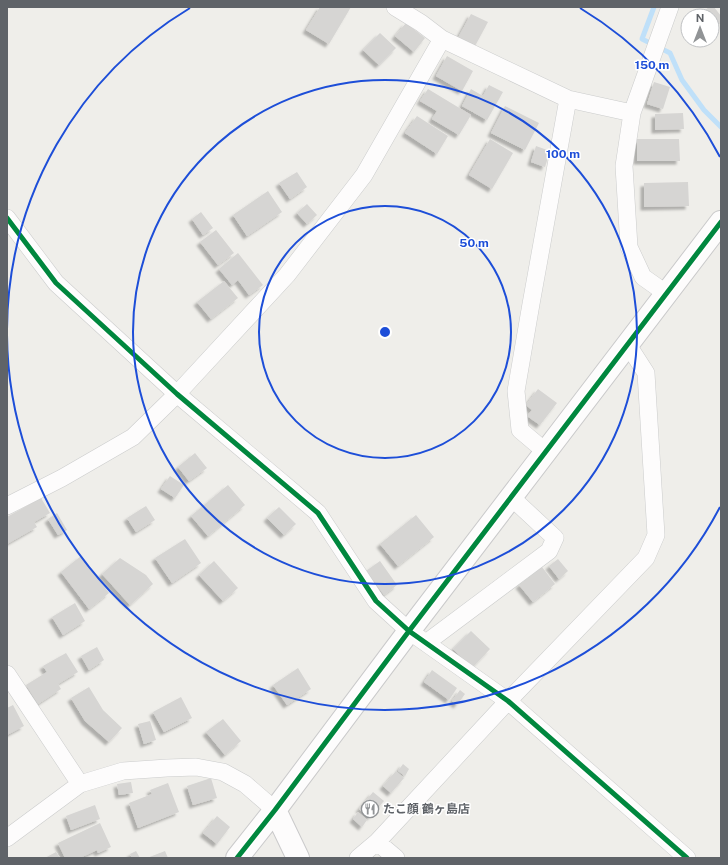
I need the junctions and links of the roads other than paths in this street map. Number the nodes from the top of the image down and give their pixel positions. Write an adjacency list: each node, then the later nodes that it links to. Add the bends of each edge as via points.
1 (395, 7): 3 (street)
2 (670, 7): 5 (street)
3 (442, 39): 4 (street); 10 (street, via 364,175 287,275)
4 (568, 99): 5 (street); 11 (street, via 516,390 520,430)
5 (632, 113): 8 (street, via 624,166 629,247 644,277)
6 (7, 218): 10 (street, via 56,283)
7 (721, 222): 8 (street)
8 (667, 294): 9 (street)
9 (628, 346): 11 (street); 16 (street, via 646,373 656,535 646,558)
10 (178, 394): 13 (street, via 133,438); 14 (street, via 318,513 376,600)
11 (546, 452): 12 (street)
12 (512, 498): 14 (street); 14 (street, via 555,538 549,551)
13 (7, 506)
14 (417, 637): 16 (street); 18 (street)
15 (7, 674): 17 (street)
16 (508, 701): 20 (street); 25 (street)
17 (80, 784): 18 (street, via 123,771 196,767 223,772 245,784); 19 (street)
18 (275, 810): 21 (street); 22 (street)
19 (7, 838)
20 (377, 842): 23 (street); 24 (street)
21 (237, 858)
22 (298, 858)
23 (358, 858)
24 (396, 858)
25 (687, 858)

